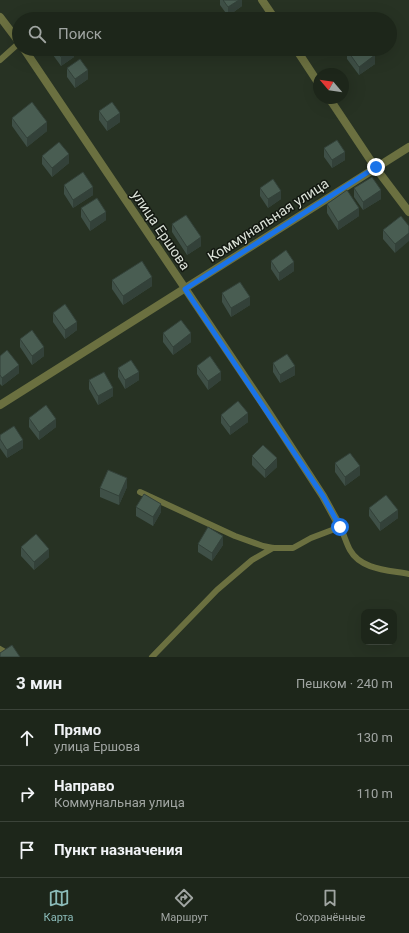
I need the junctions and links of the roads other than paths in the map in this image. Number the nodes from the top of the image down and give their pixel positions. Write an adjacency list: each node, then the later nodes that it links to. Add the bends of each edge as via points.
1 (262, 0): 2 (street)
2 (270, 12)
3 (0, 17): 4 (street)
4 (12, 33)
5 (12, 49): 8 (lane)
6 (29, 56): 14 (street, улица Ершова)
7 (301, 56): 9 (street)
8 (0, 60)
9 (313, 75)
10 (333, 104): 12 (street)
11 (409, 147): 12 (street, Коммунальная улица)
12 (376, 167): 13 (street); 14 (street, Коммунальная улица)
13 (409, 212)
14 (185, 289): 15 (street, Коммунальная улица); 17 (street, улица Ершова, via 315,483)
15 (0, 405)
16 (140, 492): 18 (lane, via 235,536)
17 (340, 527): 18 (lane, via 293,548); 19 (lane, via 350,551 358,560 367,565)
18 (273, 548): 22 (lane, via 252,560 217,590)
19 (409, 574)
20 (0, 649): 21 (lane)
21 (9, 656)
22 (152, 657)

